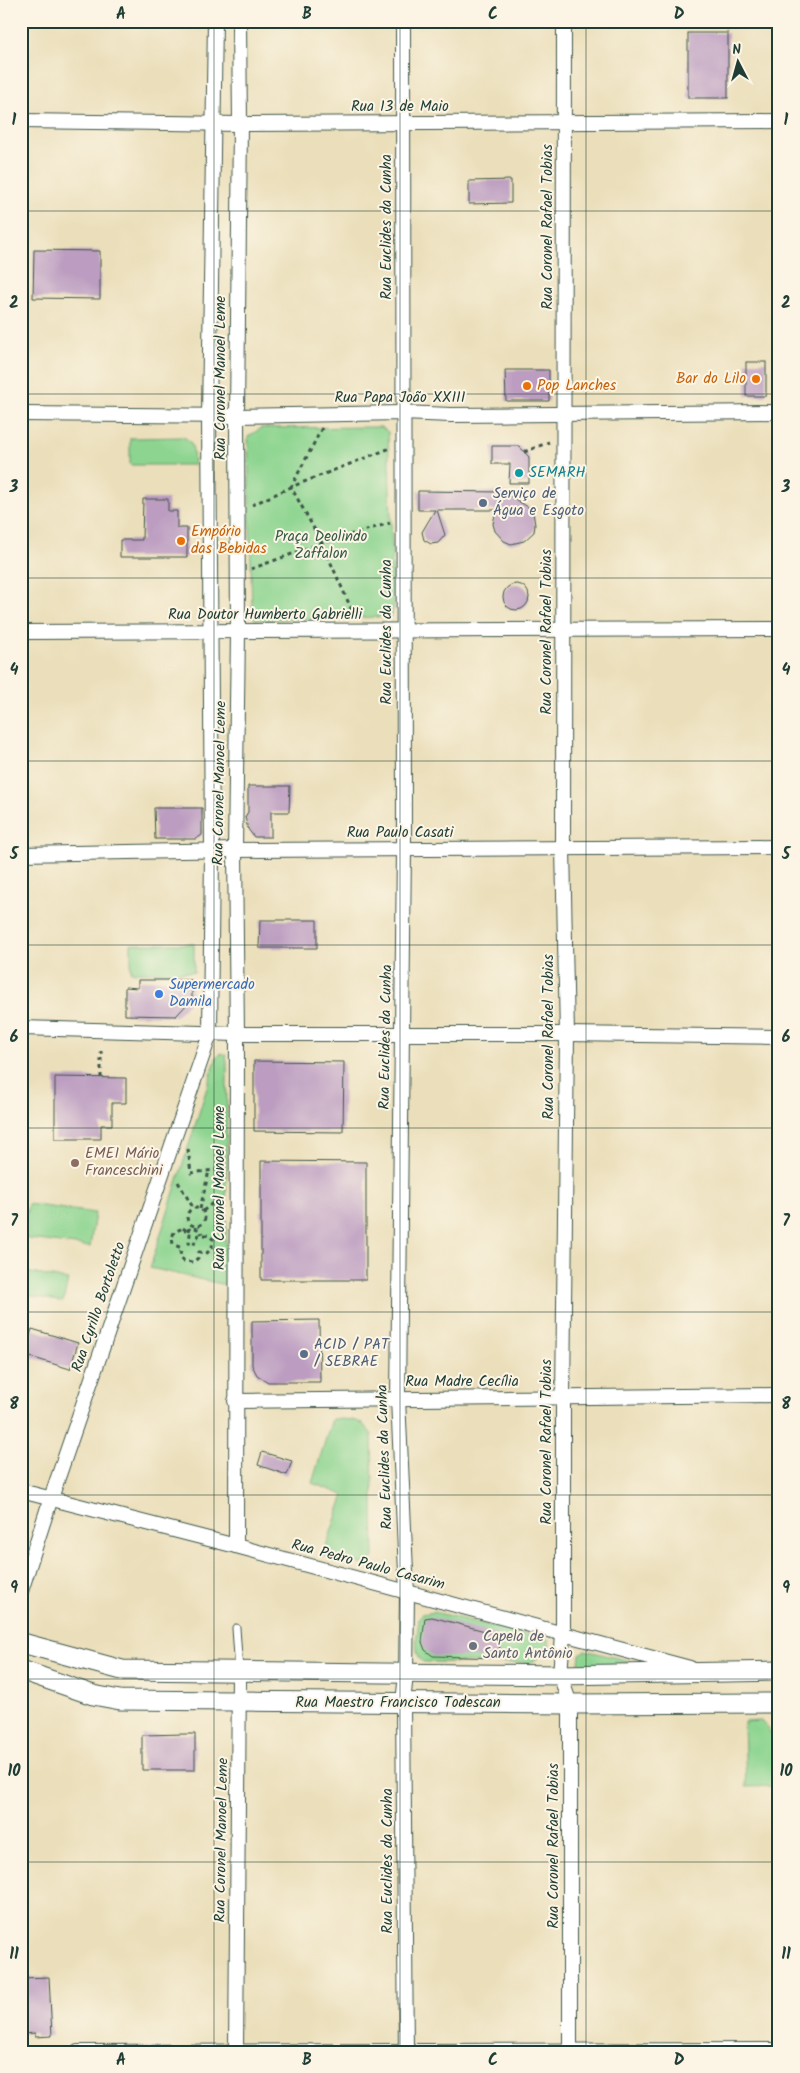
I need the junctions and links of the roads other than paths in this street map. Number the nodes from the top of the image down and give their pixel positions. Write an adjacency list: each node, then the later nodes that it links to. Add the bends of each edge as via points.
1 (215, 21): 9 (street, Rua Coronel Manoel Leme)
2 (239, 21): 10 (street, Rua Coronel Manoel Leme)
3 (403, 21): 7 (street, Rua Euclides da Cunha)
4 (564, 21): 8 (street, Rua Coronel Rafael Tobias)
5 (779, 121): 8 (street, Rua 13 de Maio)
6 (21, 122): 9 (street, Rua 13 de Maio)
7 (403, 123): 8 (street, Rua 13 de Maio); 10 (street, Rua 13 de Maio); 12 (street, Rua Euclides da Cunha)
8 (565, 123): 14 (street, Rua Coronel Rafael Tobias)
9 (214, 124): 10 (street, Rua 13 de Maio); 15 (street, Rua Coronel Manoel Leme)
10 (240, 124): 16 (street, Rua Coronel Manoel Leme)
11 (779, 412): 14 (street, Rua Papa João XXIII)
12 (402, 413): 14 (street, Rua Papa João XXIII); 16 (street, Rua Papa João XXIII); 18 (street, Rua Euclides da Cunha)
13 (21, 414): 15 (street, Rua Papa João XXIII)
14 (564, 414): 19 (street, Rua Coronel Rafael Tobias)
15 (209, 416): 16 (street, Rua Papa João XXIII); 21 (street, Rua Coronel Manoel Leme)
16 (237, 416): 22 (street, Rua Coronel Manoel Leme)
17 (779, 629): 19 (street, Rua Doutor Humberto Gabrielli)
18 (404, 630): 19 (street, Rua Doutor Humberto Gabrielli); 22 (street, Rua Doutor Humberto Gabrielli); 25 (street, Rua Euclides da Cunha)
19 (564, 630): 24 (street, Rua Coronel Rafael Tobias)
20 (21, 632): 21 (street, Rua Doutor Humberto Gabrielli)
21 (211, 632): 22 (street, Rua Doutor Humberto Gabrielli); 26 (street, Rua Coronel Manoel Leme)
22 (238, 632): 27 (street, Rua Coronel Manoel Leme)
23 (779, 847): 24 (street, Rua Paulo Casati)
24 (563, 848): 25 (street, Rua Paulo Casati); 32 (street, Rua Coronel Rafael Tobias)
25 (404, 849): 27 (street, Rua Paulo Casati); 33 (street, Rua Euclides da Cunha)
26 (212, 850): 27 (street, Rua Paulo Casati); 28 (street, Rua Paulo Casati); 30 (street, Rua Coronel Manoel Leme)
27 (235, 850): 31 (street, Rua Coronel Manoel Leme)
28 (21, 854)
29 (21, 1028): 30 (street)
30 (210, 1034): 31 (street); 40 (street, Rua Cyrillo Bortoletto)
31 (237, 1034): 33 (street); 38 (street, Rua Coronel Manoel Leme)
32 (567, 1034): 33 (street); 34 (street); 36 (street, Rua Coronel Rafael Tobias)
33 (402, 1035): 37 (street, Rua Euclides da Cunha)
34 (779, 1037)
35 (779, 1394): 36 (street, Rua Madre Cecília)
36 (563, 1398): 37 (street, Rua Madre Cecília); 45 (street, Rua Coronel Rafael Tobias)
37 (398, 1399): 38 (street, Rua Madre Cecília); 43 (street, Rua Euclides da Cunha)
38 (235, 1401): 41 (street, Rua Coronel Manoel Leme)
39 (21, 1491): 40 (street, Rua Pedro Paulo Casarim)
40 (51, 1498): 41 (street, Rua Pedro Paulo Casarim); 42 (street, Rua Cyrillo Bortoletto)
41 (236, 1546): 43 (street, Rua Pedro Paulo Casarim)
42 (21, 1591)
43 (407, 1593): 45 (street, Rua Pedro Paulo Casarim); 51 (street, Rua Euclides da Cunha)
44 (236, 1628): 48 (lane, Rua Coronel Manoel Leme)
45 (563, 1636): 50 (street, Rua Pedro Paulo Casarim); 52 (street, Rua Coronel Rafael Tobias)
46 (24, 1640): 47 (main road, via 27,1653); 48 (main road, Rua Maestro Francisco Todescan, via 122,1670)
47 (21, 1670): 53 (main road, Rua Maestro Francisco Todescan, via 93,1695 120,1700)
48 (239, 1671): 51 (main road, Rua Maestro Francisco Todescan); 53 (street, Rua Coronel Manoel Leme)
49 (779, 1671): 50 (main road, Rua Maestro Francisco Todescan)
50 (706, 1672): 52 (main road, Rua Maestro Francisco Todescan)
51 (406, 1674): 52 (main road, Rua Maestro Francisco Todescan); 54 (street, Rua Euclides da Cunha)
52 (560, 1675): 56 (street, Rua Coronel Rafael Tobias)
53 (240, 1702): 54 (main road, Rua Maestro Francisco Todescan); 58 (street, Rua Coronel Manoel Leme)
54 (403, 1703): 56 (main road, Rua Maestro Francisco Todescan); 59 (street, Rua Euclides da Cunha)
55 (779, 1703): 56 (main road, Rua Maestro Francisco Todescan)
56 (570, 1704): 60 (street, Rua Coronel Rafael Tobias)
57 (779, 2050): 60 (street)
58 (236, 2051): 59 (street); 61 (street)
59 (406, 2051): 60 (street)
60 (570, 2051)
61 (78, 2052)

